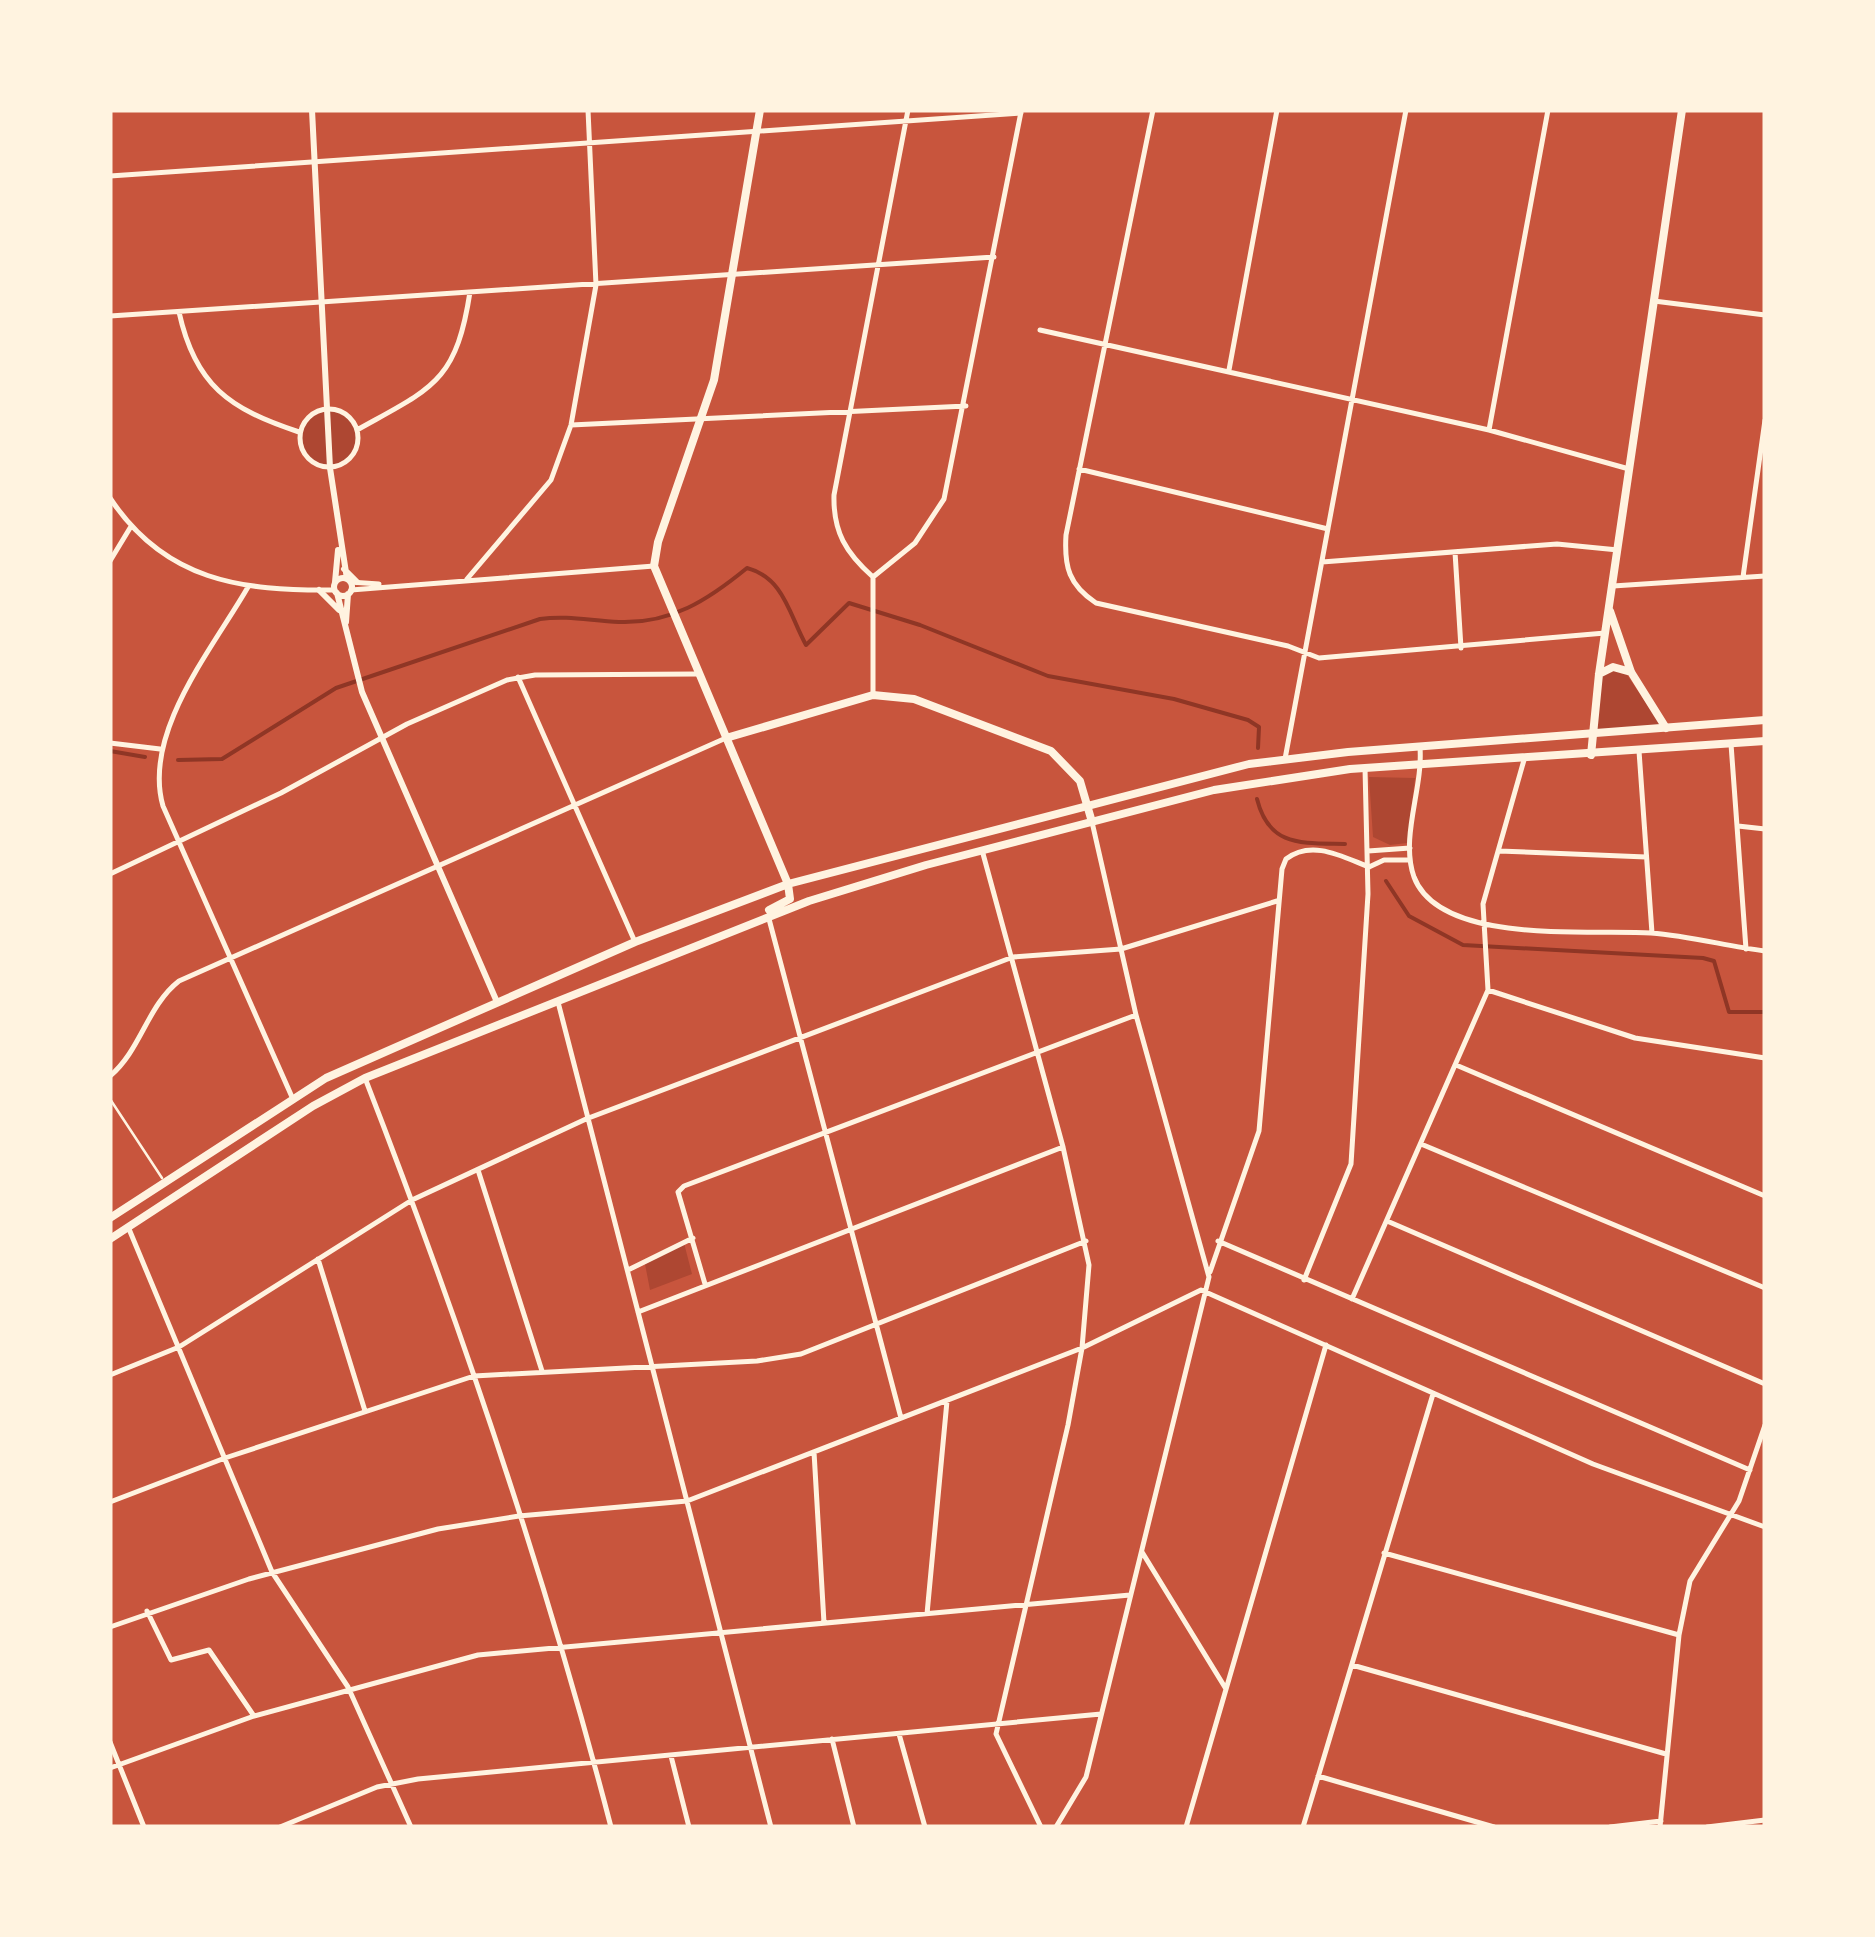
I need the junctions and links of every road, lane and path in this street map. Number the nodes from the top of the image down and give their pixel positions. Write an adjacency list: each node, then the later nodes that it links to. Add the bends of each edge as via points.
1 (312, 110): 14 (street)
2 (588, 110): 13 (street)
3 (760, 110): 12 (main road)
4 (908, 110): 11 (street)
5 (1153, 110): 27 (street)
6 (1277, 110): 28 (street)
7 (1406, 110): 29 (street)
8 (1548, 110): 37 (street)
9 (1682, 110): 21 (main road)
10 (1021, 111): 11 (street); 16 (street)
11 (906, 120): 12 (street); 17 (street)
12 (760, 132): 13 (street); 18 (main road)
13 (590, 142): 14 (street); 19 (street)
14 (314, 162): 15 (street); 22 (street)
15 (110, 176)
16 (994, 257): 17 (street); 30 (street)
17 (878, 265): 18 (street); 32 (street)
18 (734, 274): 19 (street); 33 (main road)
19 (596, 285): 20 (street); 35 (street)
20 (470, 292): 22 (street); 36 (street, via 457,350 438,381)
21 (1654, 301): 24 (street); 42 (main road)
22 (321, 302): 23 (street); 31 (street)
23 (179, 312): 25 (street); 38 (street, via 196,365 210,385 252,414)
24 (1765, 315)
25 (110, 316)
26 (1040, 330): 27 (street)
27 (1104, 343): 28 (street); 41 (street)
28 (1229, 370): 29 (street)
29 (1351, 399): 37 (street); 45 (street)
30 (966, 406): 32 (street); 53 (street, via 937,513 915,543)
31 (327, 408): 36 (street, via 343,412); 38 (street, via 309,416); 40 (street)
32 (849, 409): 33 (street); 53 (street, via 833,516 852,558)
33 (704, 417): 35 (street); 51 (main road)
34 (1765, 420): 39 (street)
35 (571, 425): 55 (street, via 551,480)
36 (357, 430): 40 (street, via 353,456)
37 (1489, 430): 42 (street)
38 (300, 432): 40 (street, via 306,458)
39 (1763, 444): 54 (street)
40 (330, 468): 46 (street)
41 (1078, 469): 45 (street); 66 (street, via 1065,555 1081,593 1110,607 1288,646)
42 (1629, 469): 47 (main road)
43 (110, 498): 44 (street)
44 (130, 528): 49 (street); 58 (street, via 180,565)
45 (1328, 528): 50 (street)
46 (338, 544): 56 (street); 59 (street)
47 (1618, 550): 48 (street, via 1557,544); 57 (main road)
48 (1455, 552): 50 (street); 65 (street)
49 (110, 561)
50 (1322, 562): 66 (street)
51 (654, 566): 55 (street); 68 (main road)
52 (1765, 576): 54 (street)
53 (873, 577): 71 (street)
54 (1742, 577): 57 (street)
55 (467, 578): 56 (street)
56 (351, 585): 59 (street); 59 (street); 63 (street)
57 (1612, 586): 61 (main road)
58 (248, 587): 60 (street); 81 (street)
59 (335, 588): 60 (street); 62 (street)
60 (319, 590): 62 (street)
61 (1609, 608): 64 (main road); 67 (main road)
62 (341, 611): 63 (street)
63 (346, 628): 76 (street, via 350,662)
64 (1604, 633): 65 (street); 69 (main road)
65 (1462, 648): 66 (street)
66 (1303, 656): 85 (street)
67 (1631, 672): 69 (main road, via 1613,666); 73 (main road)
68 (697, 674): 70 (street); 75 (main road)
69 (1599, 674): 74 (main road)
70 (518, 677): 76 (street, via 426,714); 89 (street)
71 (874, 696): 75 (main road); 90 (main road, via 945,707 1042,746 1072,770)
72 (1765, 720): 73 (main road)
73 (1666, 728): 74 (main road); 82 (main road)
74 (1590, 733): 80 (main road); 84 (main road)
75 (726, 738): 89 (street); 104 (main road)
76 (382, 740): 94 (street); 101 (street)
77 (1765, 741): 79 (main road)
78 (110, 743): 81 (street)
79 (1730, 744): 82 (main road); 92 (street)
80 (1420, 747): 85 (main road); 87 (street)
81 (160, 749): 94 (street, via 159,792)
82 (1658, 750): 83 (main road)
83 (1639, 751): 84 (main road); 99 (street)
84 (1591, 754): 86 (main road)
85 (1286, 759): 90 (main road)
86 (1524, 760): 87 (main road); 98 (street)
87 (1421, 767): 88 (main road); 95 (street)
88 (1365, 768): 91 (main road, via 1248,782); 97 (street)
89 (574, 804): 101 (street); 110 (street)
90 (1090, 804): 91 (main road); 104 (main road)
91 (1092, 822): 96 (main road); 111 (street)
92 (1738, 826): 93 (street); 112 (street)
93 (1765, 829)
94 (179, 842): 103 (street); 115 (street)
95 (1410, 848): 97 (street); 100 (street)
96 (982, 850): 106 (main road); 114 (street)
97 (1368, 851): 102 (street)
98 (1499, 851): 99 (street); 108 (street, via 1483,904)
99 (1646, 857): 109 (street)
100 (1410, 860): 102 (street); 108 (street, via 1425,894)
101 (438, 865): 115 (street); 118 (street)
102 (1369, 867): 105 (street, via 1316,849 1294,853 1282,870); 148 (street, via 1351,1164)
103 (110, 874)
104 (788, 884): 107 (main road, via 789,900); 110 (main road)
105 (1277, 901): 111 (street); 144 (street, via 1259,1131)
106 (768, 915): 107 (main road); 120 (street)
107 (743, 924): 117 (main road)
108 (1484, 929): 109 (street); 116 (street)
109 (1652, 933): 112 (street)
110 (635, 942): 118 (main road)
111 (1121, 949): 114 (street); 119 (street)
112 (1746, 949): 113 (street)
113 (1765, 951)
114 (1013, 957): 120 (street); 121 (street)
115 (230, 958): 124 (street, via 169,989); 126 (street)
116 (1488, 990): 122 (street, via 1635,1038); 123 (street)
117 (558, 999): 125 (main road); 128 (street)
118 (498, 1002): 126 (main road)
119 (1136, 1015): 121 (street); 147 (street)
120 (802, 1035): 128 (street); 130 (street)
121 (1036, 1052): 130 (street); 132 (street)
122 (1765, 1058)
123 (1456, 1064): 131 (street); 135 (street)
124 (110, 1076)
125 (365, 1078): 129 (main road); 136 (street)
126 (292, 1098): 129 (main road, via 294,1110); 134 (main road)
127 (110, 1100): 134 (lane)
128 (586, 1119): 133 (street); 146 (street)
129 (276, 1130): 139 (main road)
130 (826, 1134): 140 (street); 142 (street, via 680,1189)
131 (1421, 1144): 138 (street); 150 (street)
132 (1063, 1148): 140 (street); 143 (street)
133 (478, 1170): 136 (street); 159 (street)
134 (165, 1184): 137 (main road)
135 (1765, 1196)
136 (412, 1200): 145 (street); 161 (street)
137 (110, 1218)
138 (1387, 1222): 152 (street); 162 (street)
139 (129, 1229): 141 (main road); 156 (street)
140 (850, 1229): 149 (street); 154 (street)
141 (110, 1238)
142 (693, 1238): 146 (street); 149 (street)
143 (1086, 1241): 154 (street); 157 (street, via 1090,1276)
144 (1218, 1241): 147 (street); 148 (street)
145 (318, 1259): 156 (street); 165 (street)
146 (628, 1270): 153 (street)
147 (1209, 1276): 151 (street)
148 (1304, 1280): 152 (street)
149 (706, 1284): 153 (street)
150 (1765, 1288)
151 (1207, 1290): 155 (street); 157 (street); 176 (street)
152 (1352, 1300): 170 (street)
153 (638, 1312): 158 (street)
154 (877, 1326): 158 (street, via 783,1358); 166 (street)
155 (1326, 1345): 163 (street); 190 (street)
156 (179, 1347): 160 (street); 169 (street)
157 (1082, 1348): 164 (street); 180 (street)
158 (651, 1366): 159 (street); 171 (street)
159 (542, 1371): 161 (street)
160 (110, 1374)
161 (474, 1376): 165 (street); 173 (street)
162 (1765, 1384)
163 (1432, 1394): 174 (street); 177 (street)
164 (947, 1401): 166 (street); 182 (street)
165 (365, 1411): 169 (street)
166 (901, 1418): 168 (street)
167 (1765, 1425): 170 (street)
168 (814, 1452): 171 (street); 183 (street)
169 (225, 1458): 172 (street); 178 (street)
170 (1750, 1470): 174 (street)
171 (686, 1501): 173 (street); 185 (street)
172 (110, 1502)
173 (519, 1516): 178 (street); 187 (street)
174 (1730, 1516): 175 (street); 186 (street, via 1696,1565)
175 (1765, 1528)
176 (1142, 1552): 179 (street); 190 (street)
177 (1384, 1553): 186 (street); 188 (street)
178 (272, 1572): 181 (street); 189 (street)
179 (1130, 1595): 180 (street); 191 (street)
180 (1027, 1606): 182 (street); 193 (street)
181 (147, 1612): 184 (street); 192 (street, via 172,1660 209,1650)
182 (927, 1614): 183 (street)
183 (824, 1623): 185 (street)
184 (110, 1627)
185 (720, 1632): 187 (street); 197 (street)
186 (1679, 1635): 198 (street)
187 (560, 1645): 189 (street, via 478,1655); 200 (street)
188 (1352, 1664): 198 (street); 203 (street)
189 (348, 1687): 192 (street); 204 (street)
190 (1226, 1689): 217 (street)
191 (1101, 1714): 193 (street); 216 (street, via 1080,1791)
192 (254, 1716): 201 (street)
193 (997, 1724): 194 (street); 215 (street, via 1000,1750)
194 (899, 1734): 195 (street); 214 (street)
195 (832, 1740): 197 (street); 213 (street)
196 (110, 1742): 201 (street)
197 (750, 1749): 199 (street); 212 (street)
198 (1666, 1754): 206 (street)
199 (671, 1756): 200 (street); 211 (street)
200 (594, 1763): 204 (street); 210 (street)
201 (118, 1765): 202 (street); 207 (street)
202 (110, 1768)
203 (1318, 1776): 218 (street); 219 (street)
204 (391, 1784): 208 (street); 209 (street)
205 (1765, 1820): 221 (street)
206 (1660, 1824): 220 (street)
207 (144, 1827)
208 (280, 1827)
209 (410, 1827)
210 (611, 1827)
211 (689, 1827)
212 (771, 1827)
213 (854, 1827)
214 (925, 1827)
215 (1040, 1827)
216 (1056, 1827)
217 (1186, 1827)
218 (1302, 1827)
219 (1494, 1827)
220 (1610, 1827)
221 (1707, 1827)

